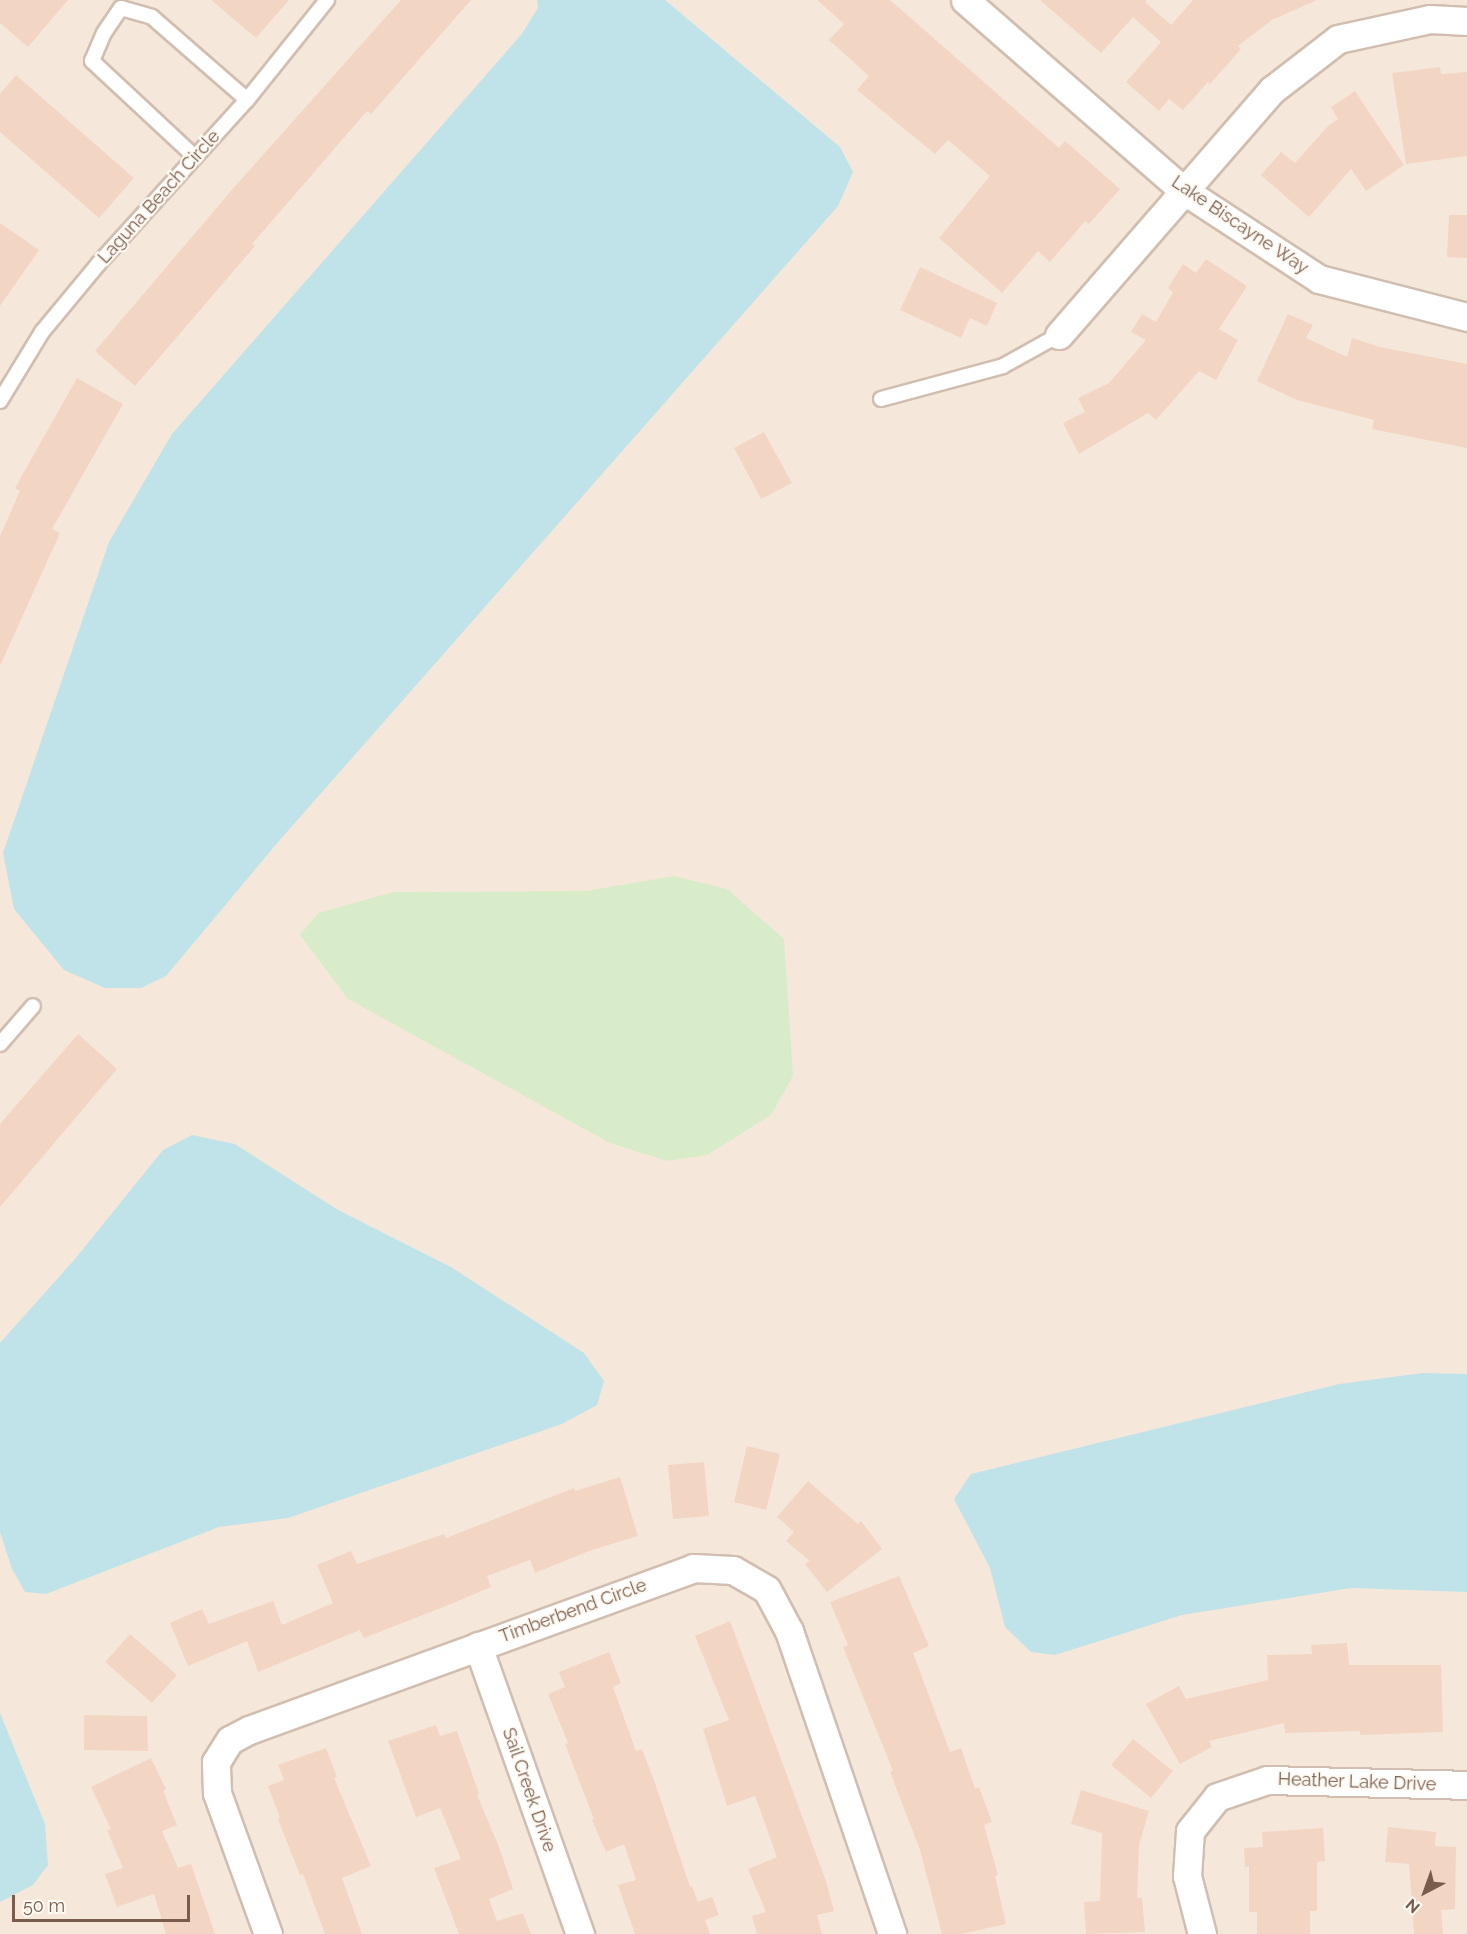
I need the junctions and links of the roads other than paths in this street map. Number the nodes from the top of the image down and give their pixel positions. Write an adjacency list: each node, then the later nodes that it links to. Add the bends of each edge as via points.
1 (327, 0): 4 (lane, Laguna Beach Circle)
2 (964, 0): 6 (street, Lake Biscayne Way)
3 (1467, 21): 6 (street, via 1430,19 1338,39 1272,90)
4 (247, 100): 5 (lane, Laguna Beach Circle); 5 (lane, via 152,17 121,8 92,61)
5 (195, 157): 10 (lane, Laguna Beach Circle, via 42,332)
6 (1183, 190): 7 (street, Lake Biscayne Way, via 1319,279); 8 (street)
7 (1467, 317)
8 (1059, 334): 9 (lane, via 1003,366)
9 (880, 399)
10 (0, 401)
11 (33, 1006): 12 (lane)
12 (0, 1044)
13 (478, 1646): 15 (street, Timberbend Circle, via 230,1740 216,1762 217,1793); 16 (street, Sail Creek Drive); 17 (street, Timberbend Circle, via 693,1568 733,1570 767,1590 789,1630)
14 (1467, 1785): 18 (street, Heather Lake Drive, via 1267,1780 1217,1797 1190,1831 1187,1876)
15 (268, 1934)
16 (580, 1934)
17 (892, 1934)
18 (1202, 1934)

